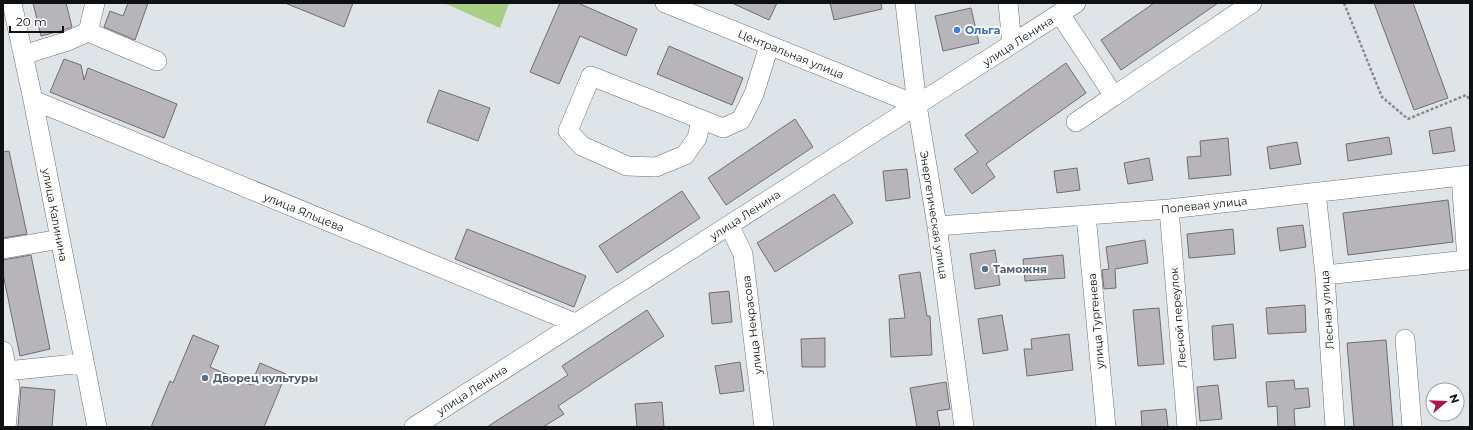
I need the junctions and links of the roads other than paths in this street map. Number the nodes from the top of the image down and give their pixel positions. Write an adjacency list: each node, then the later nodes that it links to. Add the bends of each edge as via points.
1 (12, 3): 13 (street, улица Калинина)
2 (82, 3): 10 (street)
3 (95, 3): 10 (street)
4 (665, 3): 12 (street, Центральная улица)
5 (905, 3): 17 (street, Энергетическая улица)
6 (1008, 3): 11 (street)
7 (1076, 3): 9 (street, улица Ленина)
8 (1252, 3): 15 (street)
9 (1060, 14): 11 (street, улица Ленина); 15 (street)
10 (88, 32): 13 (street); 14 (street)
11 (1012, 44): 17 (street, улица Ленина)
12 (770, 46): 17 (street, Центральная улица); 18 (street, via 754,94 741,120 723,128)
13 (23, 55): 16 (street, улица Калинина)
14 (157, 61)
15 (1114, 96): 19 (street)
16 (33, 100): 26 (street, улица Калинина); 29 (street, улица Яльцева)
17 (917, 105): 24 (street, улица Ленина); 25 (street, Энергетическая улица)
18 (702, 120): 18 (street, via 591,76 568,131 582,146 628,166 656,167 686,155 697,138)
19 (1076, 122)
20 (1466, 176): 21 (street, Полевая улица); 28 (street, via 1467,260)
21 (1316, 192): 22 (street, Полевая улица); 28 (street, Лесная улица)
22 (1168, 209): 23 (street, Полевая улица); 40 (street, Лесной переулок)
23 (1086, 215): 25 (street, Полевая улица); 39 (street, улица Тургенева)
24 (729, 225): 29 (street, улица Ленина); 37 (street, улица Некрасова, via 743,254)
25 (937, 226): 38 (street, Энергетическая улица)
26 (60, 239): 27 (street); 32 (street, улица Калинина)
27 (3, 248)
28 (1325, 275): 41 (street, Лесная улица)
29 (575, 324): 36 (street, улица Ленина)
30 (1405, 339): 42 (street)
31 (3, 351): 33 (street)
32 (84, 363): 33 (street); 35 (street, улица Калинина)
33 (7, 371): 34 (street, via 10,387)
34 (6, 427)
35 (97, 427)
36 (414, 427)
37 (764, 427)
38 (964, 427)
39 (1106, 427)
40 (1187, 427)
41 (1335, 427)
42 (1412, 427)

